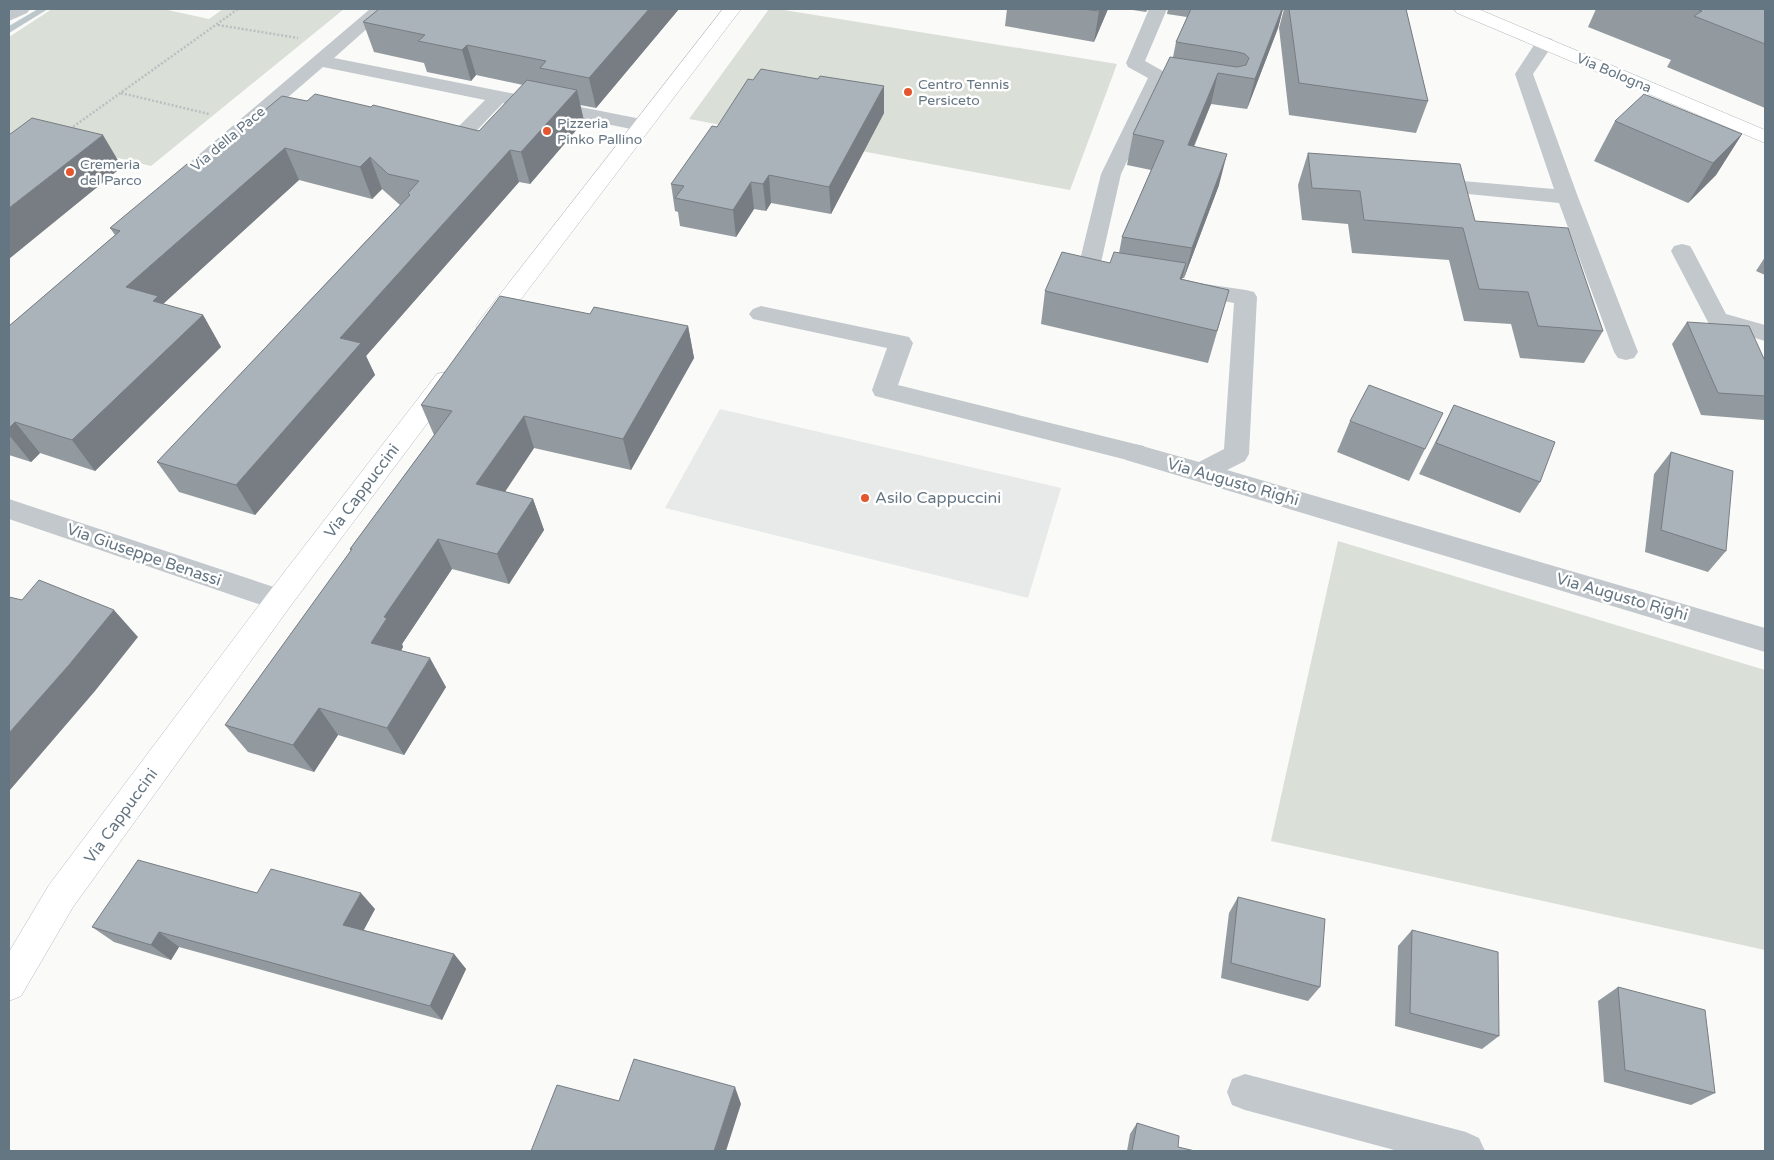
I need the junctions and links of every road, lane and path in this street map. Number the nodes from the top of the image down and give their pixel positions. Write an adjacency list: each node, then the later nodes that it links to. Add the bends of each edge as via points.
1 (21, 9): 7 (street)
2 (238, 9): 8 (path)
3 (380, 9): 10 (street, Via della Pace)
4 (732, 9): 17 (main road, Via Cappuccini)
5 (1158, 9): 12 (street, via 1135,63)
6 (1463, 9): 9 (main road, Via Bologna)
7 (9, 16)
8 (217, 25): 10 (path); 14 (path)
9 (1545, 44): 20 (main road, Via Bologna); 22 (street, via 1524,74)
10 (339, 45): 11 (street, Via della Pace)
11 (320, 61): 15 (street); 16 (street, Via della Pace, via 280,104)
12 (1158, 76): 13 (street); 25 (street, via 1111,174 1088,272)
13 (1193, 84)
14 (120, 93): 16 (path); 19 (path)
15 (498, 97): 17 (street); 18 (street, via 456,141)
16 (246, 122): 23 (street, Via della Pace)
17 (641, 125): 32 (main road, Via Cappuccini)
18 (420, 133)
19 (64, 134)
20 (1765, 137)
21 (1410, 182): 22 (street)
22 (1567, 197): 29 (street)
23 (157, 200)
24 (1682, 251): 28 (street, via 1717,318)
25 (1134, 280)
26 (1171, 286): 30 (street, via 1246,297 1236,454)
27 (761, 314): 30 (street, Via Augusto Righi, via 901,343 884,390 1135,453)
28 (1765, 333)
29 (1626, 352)
30 (1200, 473): 33 (street, Via Augusto Righi)
31 (9, 509): 32 (street, Via Giuseppe Benassi)
32 (279, 600): 34 (main road, Via Cappuccini, via 61,896)
33 (1765, 640)
34 (9, 984)
35 (1245, 1092): 36 (street)
36 (1466, 1151)

